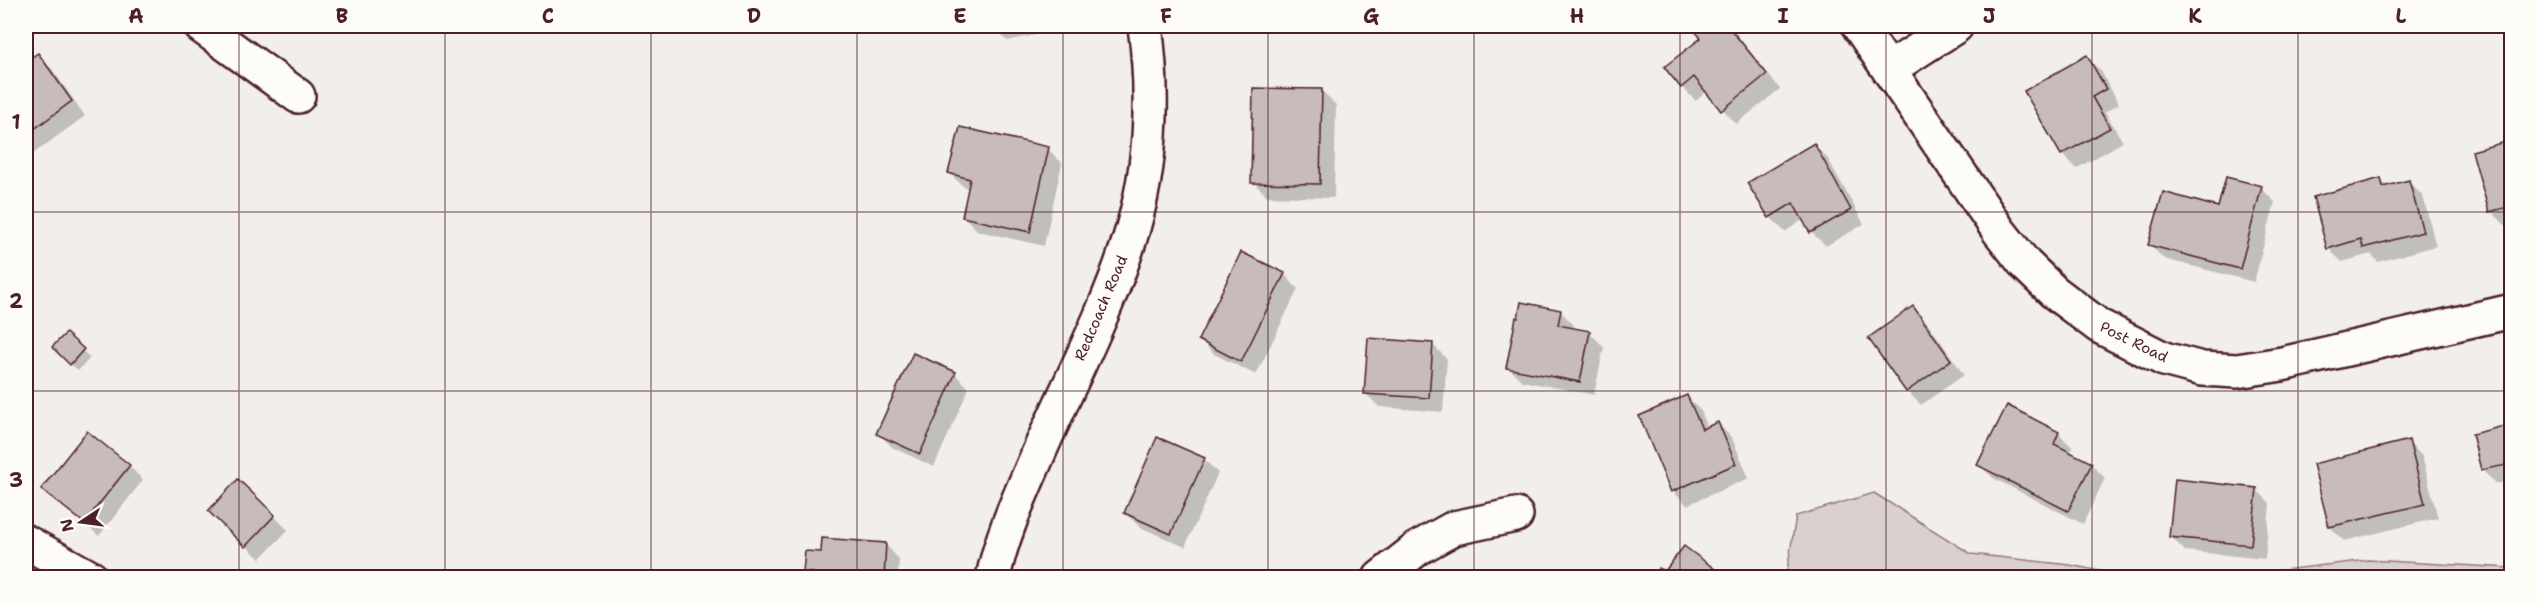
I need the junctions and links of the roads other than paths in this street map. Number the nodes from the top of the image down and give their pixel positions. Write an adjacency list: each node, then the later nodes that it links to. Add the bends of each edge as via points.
1 (201, 26): 6 (street)
2 (1145, 26): 11 (street, Redcoach Road, via 1152,85 1151,120 1133,228 1117,274 1009,522)
3 (1859, 26): 5 (street, Post Road)
4 (1956, 26): 5 (street)
5 (1889, 69): 7 (street, Post Road, via 1998,231 2025,264 2099,326 2164,358 2202,369 2237,371)
6 (298, 96)
7 (2511, 311)
8 (1516, 514): 12 (street, via 1454,528 1418,548)
9 (26, 542): 10 (street)
10 (91, 578)
11 (993, 578)
12 (1380, 578)

